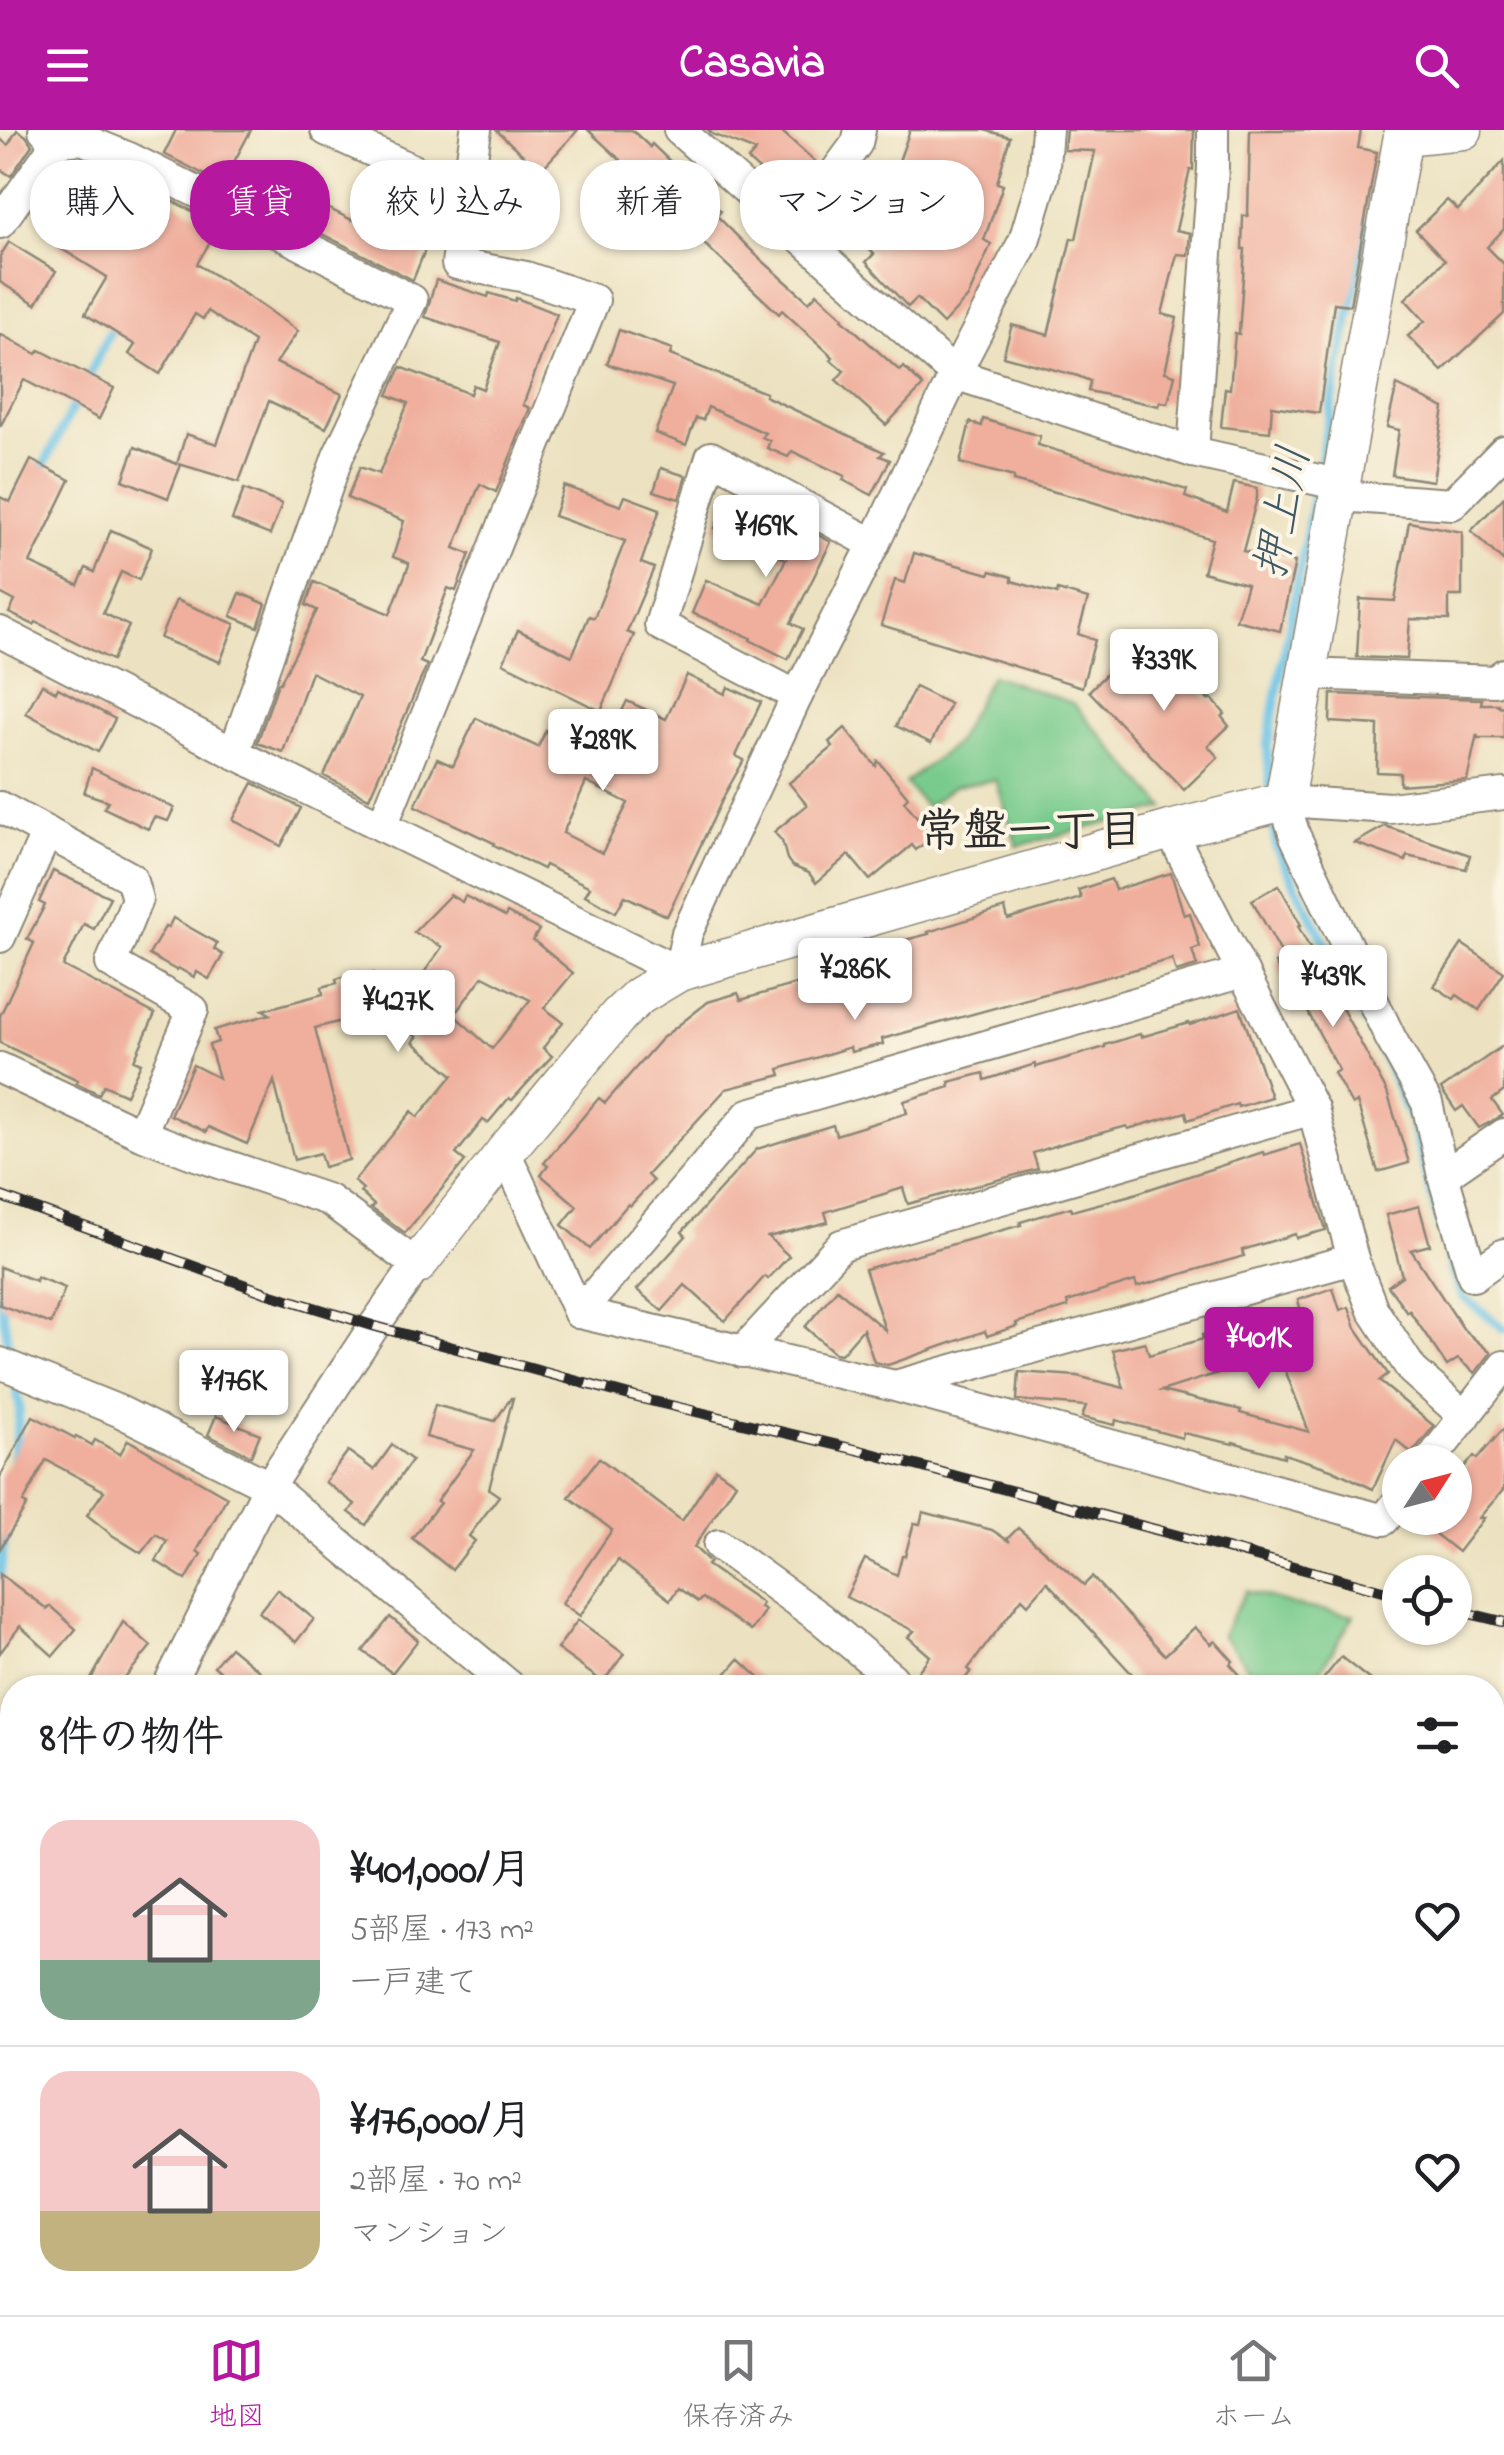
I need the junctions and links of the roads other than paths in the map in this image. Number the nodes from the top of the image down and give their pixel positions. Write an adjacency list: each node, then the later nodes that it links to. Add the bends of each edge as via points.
1 (326, 130): 10 (street)
2 (476, 130): 11 (street)
3 (860, 130): 12 (street)
4 (1047, 130): 17 (street, via 1024,241)
5 (1213, 130): 19 (street)
6 (1463, 130): 8 (street)
7 (681, 131): 13 (street)
8 (1404, 133): 20 (street)
9 (48, 136): 14 (street, via 52,148); 26 (street, via 82,140 129,158 412,300 338,456)
10 (391, 160)
11 (472, 160)
12 (844, 160)
13 (740, 184)
14 (0, 223)
15 (459, 250): 30 (street, via 457,264 594,300)
16 (814, 250): 17 (street)
17 (954, 374): 19 (street); 21 (street)
18 (1504, 451): 20 (street, via 1452,504)
19 (1193, 452): 20 (street)
20 (1340, 491): 23 (street)
21 (874, 544): 25 (street); 25 (street, via 710,458 660,626)
22 (0, 632): 26 (street)
23 (1305, 674): 24 (street, via 1495,681); 28 (street)
24 (1504, 674)
25 (798, 696): 34 (street, via 687,933)
26 (234, 753): 30 (street)
27 (1504, 794): 28 (street, via 1390,808)
28 (1284, 800): 31 (street); 41 (street, via 1358,970 1427,1102)
29 (0, 807): 32 (street)
30 (382, 826): 34 (street)
31 (1170, 830): 34 (street); 35 (street)
32 (47, 832): 33 (street); 38 (street, via 131,878 136,898 110,963 193,1010)
33 (0, 936)
34 (679, 972): 40 (street, via 620,1015)
35 (1243, 972): 37 (street); 45 (street, via 749,1114)
36 (0, 1068): 38 (street)
37 (1313, 1110): 43 (street); 46 (street, via 841,1245)
38 (141, 1134): 44 (street, via 329,1200)
39 (1504, 1134): 41 (street)
40 (505, 1152): 44 (street); 45 (street)
41 (1443, 1176): 42 (street, via 1473,1276)
42 (1504, 1254)
43 (1354, 1259): 49 (street); 50 (street, via 1373,1310 1412,1370)
44 (417, 1265): 52 (street)
45 (578, 1313): 46 (street)
46 (742, 1352): 49 (street)
47 (0, 1364): 52 (street, via 119,1411)
48 (1504, 1366): 50 (street)
49 (895, 1386): 53 (street)
50 (1465, 1417): 51 (street)
51 (1443, 1445)
52 (269, 1486): 55 (street); 56 (street)
53 (1382, 1519)
54 (719, 1545): 57 (street)
55 (174, 1675)
56 (496, 1675)
57 (888, 1675)

